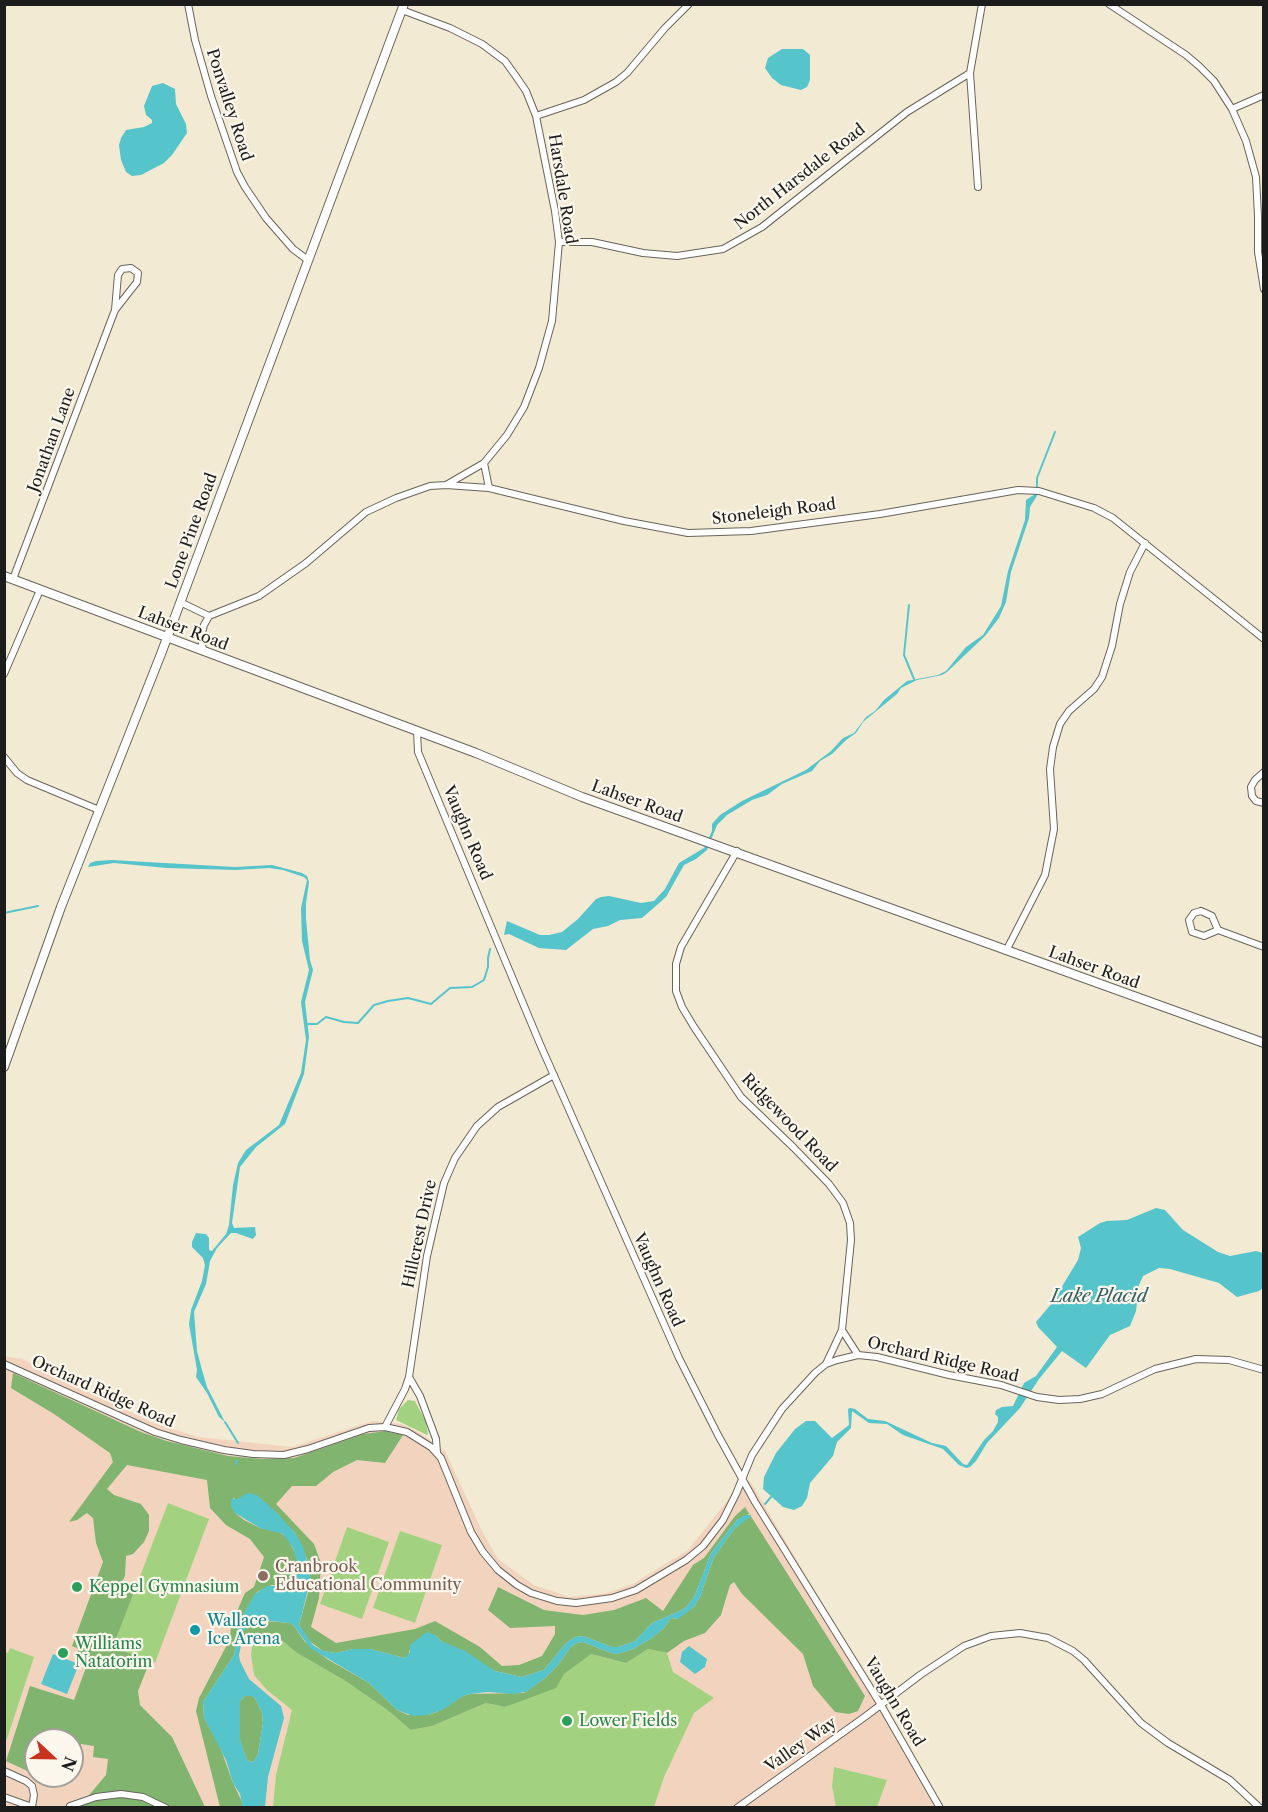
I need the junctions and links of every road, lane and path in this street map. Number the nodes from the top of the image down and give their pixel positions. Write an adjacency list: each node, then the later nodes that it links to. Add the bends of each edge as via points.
1 (188, 4): 12 (street, Ponvalley Road, via 207,85 237,172 266,218)
2 (689, 4): 9 (street, via 616,82 584,100)
3 (982, 4): 6 (street)
4 (1110, 4): 8 (street, via 1199,66)
5 (403, 7): 9 (street, Harsdale Road, via 467,36 505,61 526,91); 12 (street, Lone Pine Road)
6 (970, 73): 10 (street); 11 (street, North Harsdale Road, via 907,112 762,227 723,249 677,256 643,254 592,242)
7 (1263, 95): 8 (street)
8 (1232, 109): 13 (street, via 1256,177 1258,260)
9 (536, 116): 11 (street, Harsdale Road)
10 (978, 187)
11 (559, 242): 15 (street, Harsdale Road, via 552,321 539,368 519,415)
12 (308, 260): 22 (street, Lone Pine Road)
13 (1263, 289)
14 (115, 310): 14 (street, Jonathan Lane, via 138,282 138,273 131,268 122,268 118,274); 20 (street, Jonathan Lane)
15 (484, 463): 16 (street, Harsdale Road); 17 (street)
16 (446, 485): 17 (street, Stoneleigh Road); 23 (street, Stoneleigh Road, via 422,489 366,512 306,564 259,596)
17 (489, 488): 18 (street, Stoneleigh Road, via 688,533 751,531 1018,490 1039,491 1094,508)
18 (1145, 543): 25 (street, Stoneleigh Road); 36 (street, via 1130,572 1102,676 1060,724 1050,769 1054,829 1045,874)
19 (4, 576): 20 (street, Lahser Road)
20 (13, 579): 21 (street, Lahser Road)
21 (40, 590): 24 (street, Lahser Road); 27 (street)
22 (180, 602): 23 (street); 24 (street, Lone Pine Road)
23 (209, 616): 26 (street, via 201,637)
24 (167, 638): 26 (street, Lahser Road); 32 (street, Lone Pine Road)
25 (1263, 639)
26 (203, 651): 28 (street, Lahser Road)
27 (4, 674)
28 (417, 731): 33 (street, Lahser Road, via 582,797); 40 (street, Vaughn Road, via 418,752)
29 (4, 757): 32 (street, via 27,780)
30 (1263, 772): 31 (street, via 1251,788 1256,801)
31 (1263, 802)
32 (99, 810): 38 (street, Lone Pine Road)
33 (737, 851): 36 (street, Lahser Road); 41 (street, Ridgewood Road, via 681,947 676,964 676,991 694,1027 741,1097 829,1184 843,1203 851,1240)
34 (1218, 930): 34 (street, via 1195,935 1189,920 1194,913 1206,911); 35 (street)
35 (1263, 947)
36 (1006, 951): 37 (street, Lahser Road)
37 (1263, 1044)
38 (6, 1057): 39 (street, Lone Pine Road)
39 (4, 1067)
40 (554, 1075): 46 (street, Hillcrest Drive, via 487,1117 451,1165 427,1256); 49 (street, Vaughn Road, via 679,1358)
41 (842, 1330): 42 (street); 44 (street, Ridgewood Road)
42 (858, 1355): 44 (street, Orchard Ridge Road); 45 (street, Orchard Ridge Road, via 891,1359 1059,1400 1093,1397 1155,1369 1196,1359 1230,1360)
43 (4, 1364): 47 (street, Orchard Ridge Road, via 155,1432 224,1450 284,1455 369,1428)
44 (826, 1364): 49 (street, Orchard Ridge Road, via 782,1409 752,1455)
45 (1263, 1370)
46 (409, 1377): 47 (street, Hillcrest Drive); 48 (street, via 420,1396)
47 (385, 1427): 48 (street, Orchard Ridge Road, via 413,1435)
48 (437, 1453): 49 (street, Orchard Ridge Road, via 471,1532 491,1563 524,1589 567,1602 589,1603 624,1594 686,1560 716,1529)
49 (742, 1479): 50 (street, Vaughn Road)
50 (881, 1705): 56 (street, Valley Way); 57 (street, Vaughn Road); 58 (street, Valley Way, via 964,1646 1005,1634 1042,1636 1077,1654 1141,1723 1230,1780)
51 (4, 1771): 54 (street, via 32,1786)
52 (4, 1797): 54 (street)
53 (70, 1806): 55 (street, via 122,1794 143,1797)
54 (32, 1807)
55 (165, 1808)
56 (737, 1808)
57 (940, 1808)
58 (1260, 1808)

